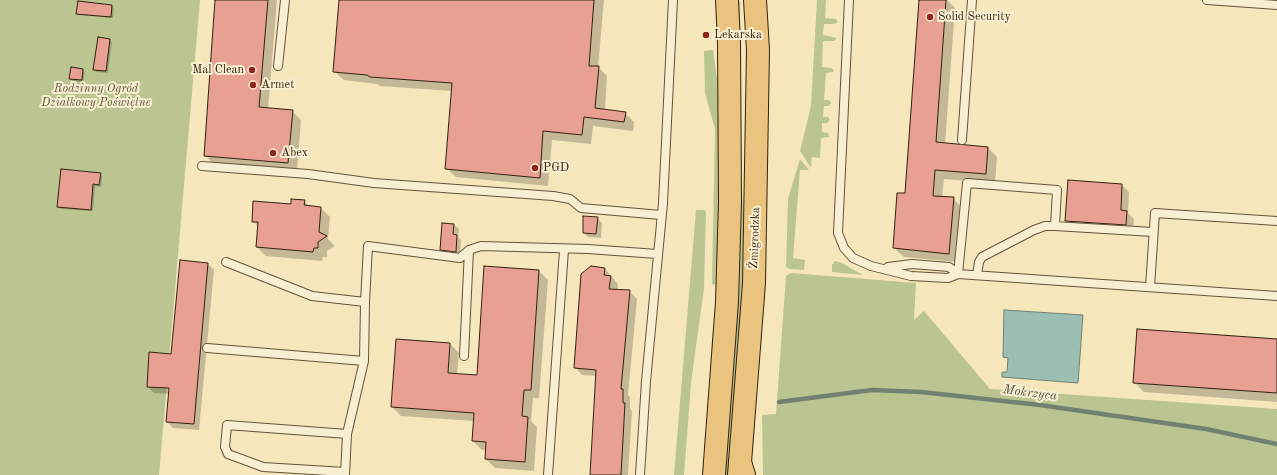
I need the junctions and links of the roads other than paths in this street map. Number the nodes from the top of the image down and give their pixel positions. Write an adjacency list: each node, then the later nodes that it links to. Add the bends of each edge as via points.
1 (285, 0): 9 (lane)
2 (673, 0): 12 (lane)
3 (727, 0): 33 (main road, via 730,202 727,302)
4 (755, 0): 29 (main road, Żmigrodzka, via 758,50 755,255)
5 (849, 0): 20 (lane, via 838,233 844,248 853,258 871,266 911,276 948,278)
6 (972, 0): 10 (lane)
7 (1207, 0): 8 (lane)
8 (1277, 5)
9 (278, 66)
10 (962, 140)
11 (202, 166): 12 (lane, via 308,174 374,183 553,196 570,199 581,208)
12 (661, 215): 18 (lane)
13 (1277, 221): 15 (lane, via 1155,213)
14 (1055, 226): 15 (lane); 20 (lane, via 1057,190 967,183); 21 (lane, via 1034,230 982,257)
15 (1153, 232): 22 (lane)
16 (469, 250): 17 (lane, via 481,246); 24 (lane, via 460,258 368,246); 26 (lane)
17 (564, 250): 18 (lane, via 588,249); 31 (lane)
18 (657, 254): 32 (lane)
19 (226, 262): 24 (lane, via 312,296)
20 (958, 274): 21 (lane)
21 (977, 275): 22 (lane)
22 (1150, 287): 23 (lane)
23 (1277, 296)
24 (365, 302): 27 (lane)
25 (207, 348): 27 (lane)
26 (464, 356)
27 (364, 361): 28 (lane)
28 (347, 434): 30 (lane); 30 (lane, via 227,425 225,447 228,454 263,467)
29 (741, 471)
30 (345, 474)
31 (548, 475)
32 (640, 475)
33 (714, 475)

